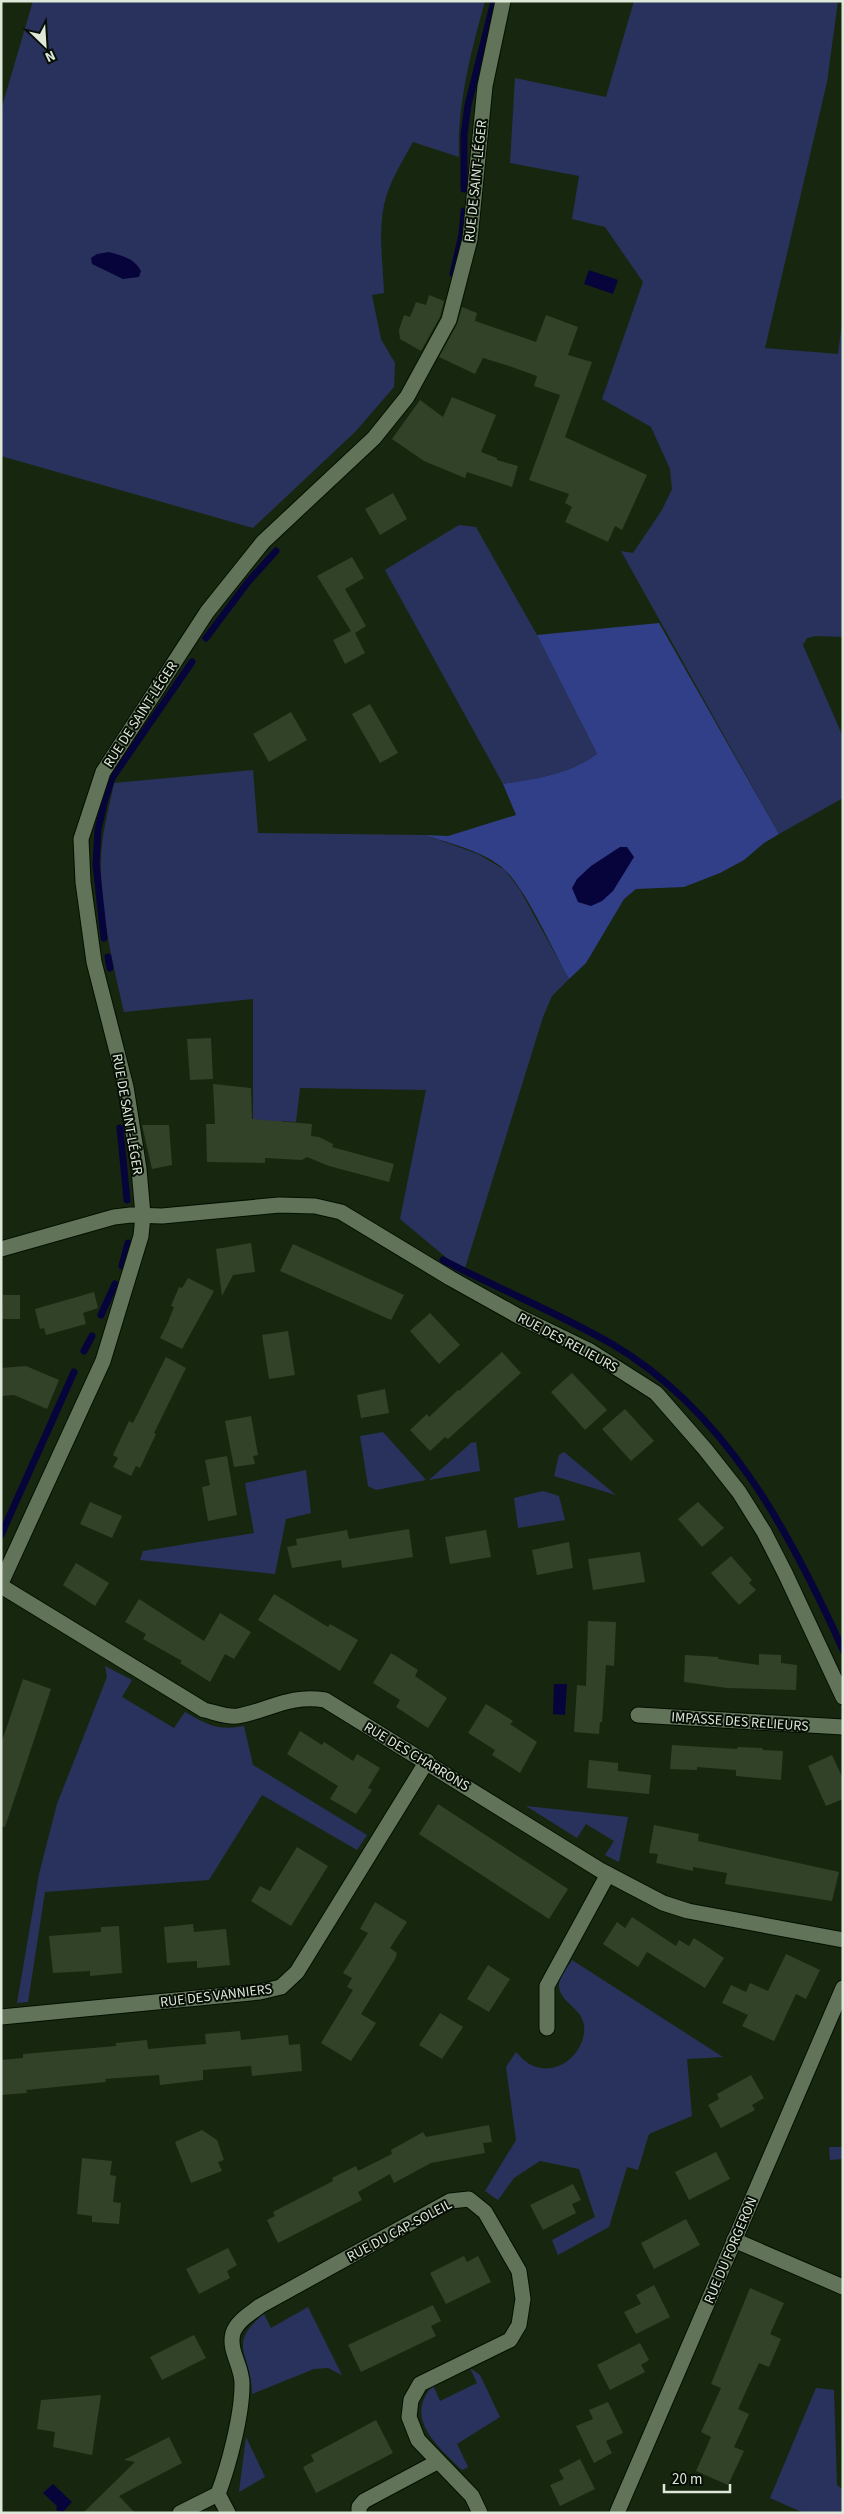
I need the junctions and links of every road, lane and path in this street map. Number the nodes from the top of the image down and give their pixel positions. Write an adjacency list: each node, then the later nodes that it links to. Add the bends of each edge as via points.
1 (504, 1): 2 (street, RUE DE SAINT-LÉGER, via 485,86 470,239 450,320 407,397 374,438 263,542 207,612 103,772 81,839 83,882 94,962 126,1087)
2 (143, 1215): 3 (street, RUE DES RELIEURS, via 114,1217); 4 (street, RUE DE SAINT-LÉGER, via 141,1236 103,1361); 5 (street, RUE DES RELIEURS, via 279,1206 315,1206 341,1212 518,1316 590,1351 656,1393 716,1463 764,1532)
3 (1, 1249)
4 (1, 1584): 8 (street, RUE DES CHARRONS, via 204,1710 236,1717 286,1700 308,1697 325,1700)
5 (843, 1696)
6 (638, 1715): 7 (street, IMPASSE DES RELIEURS)
7 (843, 1728)
8 (427, 1762): 9 (street, RUE DES CHARRONS); 12 (street, RUE DES VANNIERS, via 297,1972 281,1987 260,1992)
9 (608, 1874): 10 (street, RUE DES CHARRONS, via 663,1904); 13 (street, via 546,1986)
10 (843, 1940)
11 (843, 1988): 14 (street, RUE DU FORGERON)
12 (1, 2017)
13 (547, 2028)
14 (734, 2240): 15 (street); 22 (street, RUE DU FORGERON)
15 (843, 2288)
16 (437, 2462): 17 (street, RUE DU CAP-SOLEIL, via 418,2440 409,2417 411,2400 420,2384 510,2340 519,2325 523,2299 519,2271 510,2253 485,2212 469,2199 450,2201 260,2306 239,2324 234,2331 232,2345 242,2383 241,2400); 20 (street, via 364,2501); 21 (street, RUE DU CAP-SOLEIL, via 472,2496)
17 (218, 2494): 18 (street); 19 (street)
18 (180, 2513)
19 (228, 2513)
20 (359, 2513)
21 (480, 2513)
22 (617, 2513)

